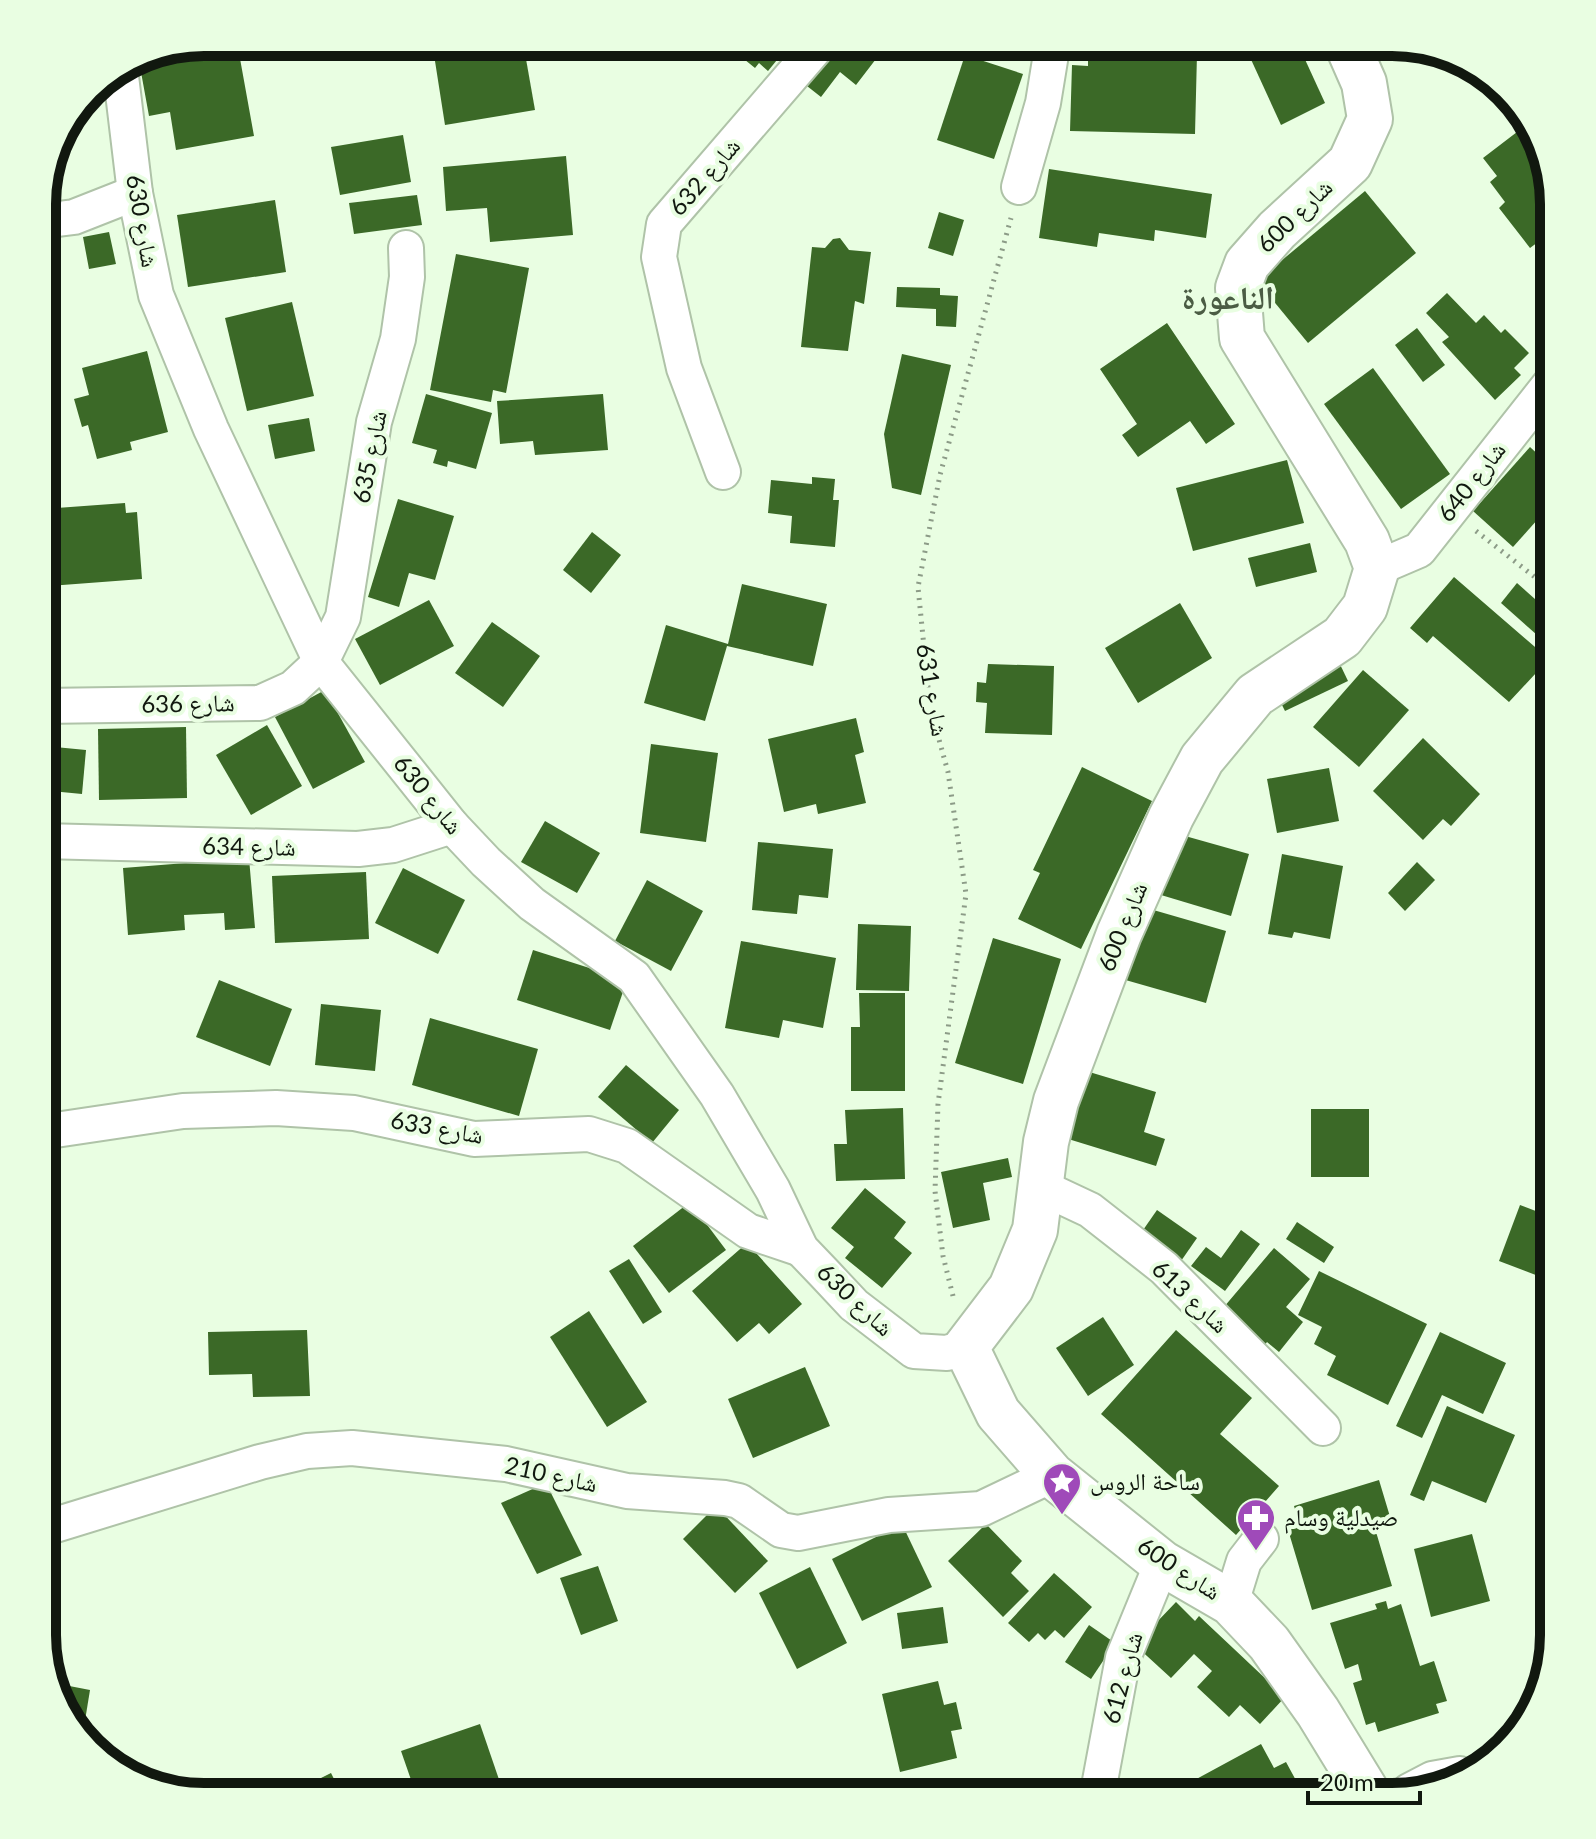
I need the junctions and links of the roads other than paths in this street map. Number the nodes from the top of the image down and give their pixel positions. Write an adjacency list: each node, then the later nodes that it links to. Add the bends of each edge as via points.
1 (809, 56): 10 (street, شارع 632, via 664,224 659,257 684,368)
2 (1051, 56): 5 (street)
3 (1352, 56): 11 (main road, شارع 600, via 1364,83 1370,119 1350,163 1277,230 1247,264 1238,288 1242,338 1354,516)
4 (122, 81): 6 (street, شارع 630)
5 (1019, 187)
6 (135, 193): 7 (street); 12 (street, شارع 630, via 156,295 180,356)
7 (56, 219)
8 (406, 248): 12 (street, شارع 635, via 398,339 374,422 343,617)
9 (1540, 397): 11 (street, شارع 640, via 1419,550)
10 (723, 472)
11 (1377, 568): 17 (main road, شارع 600, via 1365,607 1342,637 1255,695 1217,738 1190,781 1137,891 1071,1054 1046,1142)
12 (321, 662): 13 (street, شارع 636, via 293,688 260,703); 14 (street, شارع 630)
13 (56, 706)
14 (452, 826): 15 (street, شارع 634, via 393,845 358,849); 18 (street, شارع 630, via 512,888 634,977 717,1095)
15 (56, 841)
16 (56, 1130): 18 (street, شارع 633, via 183,1111 276,1108 354,1113 474,1139 589,1134 627,1146 748,1231)
17 (1041, 1187): 19 (main road, شارع 600, via 1035,1230 1011,1288); 20 (street, شارع 613, via 1090,1210 1164,1268)
18 (801, 1249): 19 (street, شارع 630, via 854,1305 914,1351 947,1353)
19 (966, 1347): 21 (main road, شارع 600, via 998,1413)
20 (1323, 1428)
21 (1052, 1475): 22 (street, شارع 210, via 981,1509 889,1515 798,1533 781,1530 739,1501 725,1498 627,1491 506,1464 328,1449 260,1462); 24 (main road, شارع 600)
22 (56, 1525)
23 (1261, 1539): 25 (street, via 1244,1561)
24 (1162, 1563): 25 (main road, شارع 600); 26 (street, شارع 612, via 1123,1658)
25 (1231, 1603): 27 (main road, شارع 600, via 1277,1654)
26 (1100, 1783)
27 (1361, 1783)

